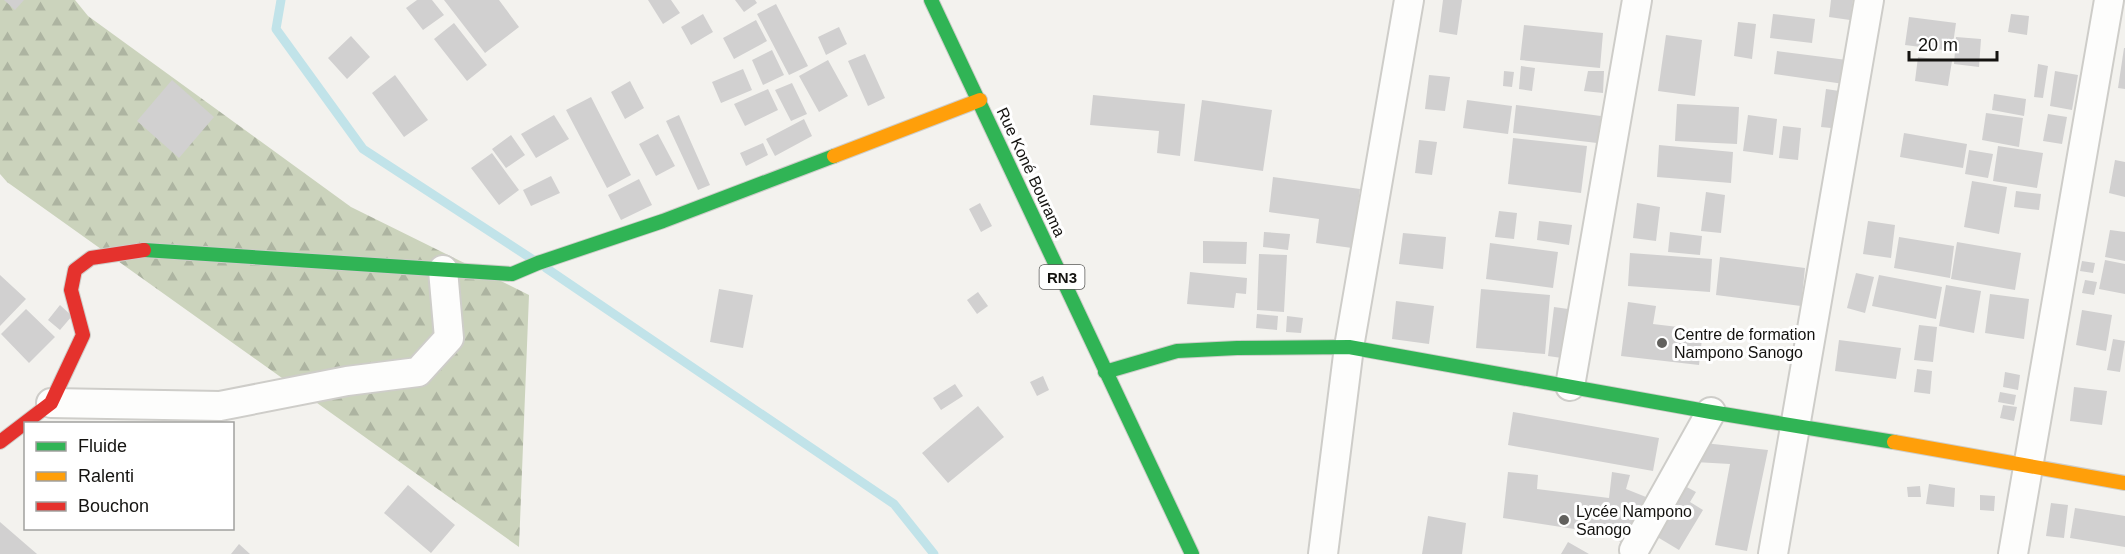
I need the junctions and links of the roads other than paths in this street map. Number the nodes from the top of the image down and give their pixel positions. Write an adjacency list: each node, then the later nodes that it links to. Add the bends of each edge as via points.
1 (932, 0): 6 (main road, Rue Koné Bourama / RN3)
2 (1409, 0): 8 (street)
3 (1637, 0): 10 (street)
4 (1869, 0): 15 (street)
5 (2109, 0): 17 (street)
6 (980, 100): 7 (main road, via 512,274); 9 (main road, Rue Koné Bourama / RN3)
7 (443, 270): 11 (street, via 449,338 418,372 347,381 220,406); 11 (main road, via 151,249 91,258 75,270 71,290 83,335)
8 (1349, 347): 9 (main road, via 1177,351); 10 (main road); 21 (street)
9 (1105, 372): 20 (main road, Rue Koné Bourama / RN3)
10 (1570, 386): 12 (main road)
11 (51, 404): 13 (main road)
12 (1711, 412): 15 (main road); 19 (street)
13 (27, 422)
14 (24, 424): 16 (main road)
15 (1796, 425): 17 (main road); 22 (street)
16 (0, 442)
17 (2028, 466): 18 (main road); 23 (street)
18 (2125, 483)
19 (1634, 550)
20 (1192, 554)
21 (1323, 554)
22 (1773, 554)
23 (2013, 554)

